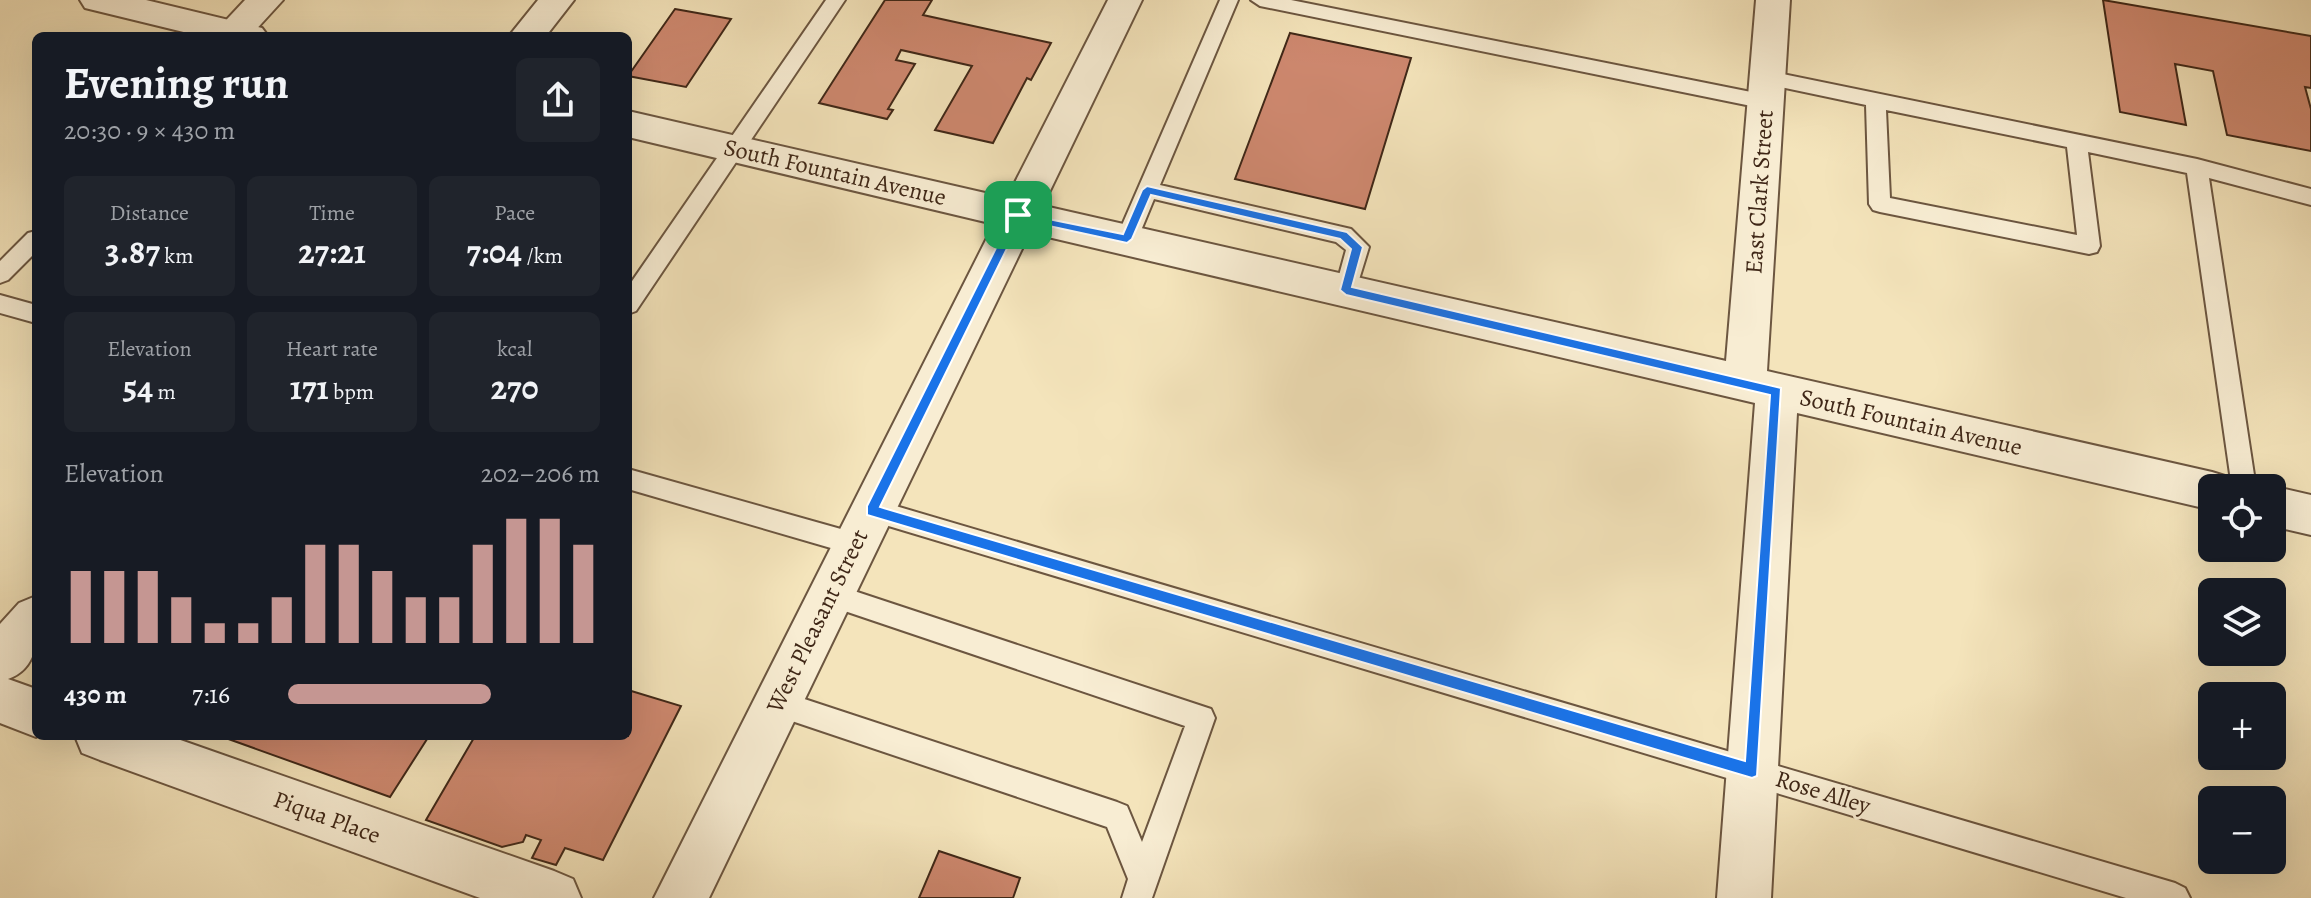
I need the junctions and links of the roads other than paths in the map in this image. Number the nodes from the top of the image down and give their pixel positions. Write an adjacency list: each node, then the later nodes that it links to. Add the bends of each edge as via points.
1 (97, 0): 9 (street)
2 (266, 0): 10 (street)
3 (557, 0): 11 (street)
4 (836, 0): 16 (lane)
5 (1125, 0): 20 (street, West Pleasant Street)
6 (1229, 0): 18 (lane)
7 (1260, 0): 12 (lane)
8 (1773, 0): 12 (street, East Clark Street)
9 (226, 32)
10 (240, 32)
11 (530, 32)
12 (1767, 90): 13 (lane); 28 (street, East Clark Street)
13 (1876, 100): 15 (lane); 15 (lane, via 1880,204 2089,246)
14 (632, 125): 16 (street, South Fountain Avenue)
15 (2077, 142): 17 (lane)
16 (734, 149): 20 (street, South Fountain Avenue); 25 (lane)
17 (2197, 167): 19 (lane); 29 (lane)
18 (1147, 190): 21 (lane); 24 (lane, via 1343,235 1358,247)
19 (2311, 197)
20 (1018, 215): 21 (street, South Fountain Avenue); 34 (street, West Pleasant Street)
21 (1127, 239): 24 (street, South Fountain Avenue)
22 (32, 243): 23 (lane)
23 (0, 274)
24 (1346, 290): 28 (street, South Fountain Avenue)
25 (632, 299)
26 (0, 304): 27 (lane)
27 (32, 313)
28 (1761, 388): 31 (street, South Fountain Avenue); 42 (street, East Clark Street)
29 (2242, 474)
30 (632, 480): 34 (lane, Rose Alley)
31 (2198, 488)
32 (2286, 509): 33 (street)
33 (2311, 515)
34 (864, 527): 35 (street, West Pleasant Street); 42 (lane, Rose Alley)
35 (830, 595): 39 (street, West Pleasant Street); 43 (lane, via 1201,718)
36 (32, 623): 37 (street)
37 (0, 660)
38 (0, 700): 40 (street)
39 (777, 703): 43 (lane, via 1117,816); 45 (street, West Pleasant Street)
40 (32, 712)
41 (111, 740): 44 (street, Piqua Place)
42 (1752, 770): 46 (street, East Clark Street); 47 (lane, Rose Alley)
43 (1140, 888)
44 (554, 898)
45 (681, 898)
46 (1744, 898)
47 (2175, 898)

